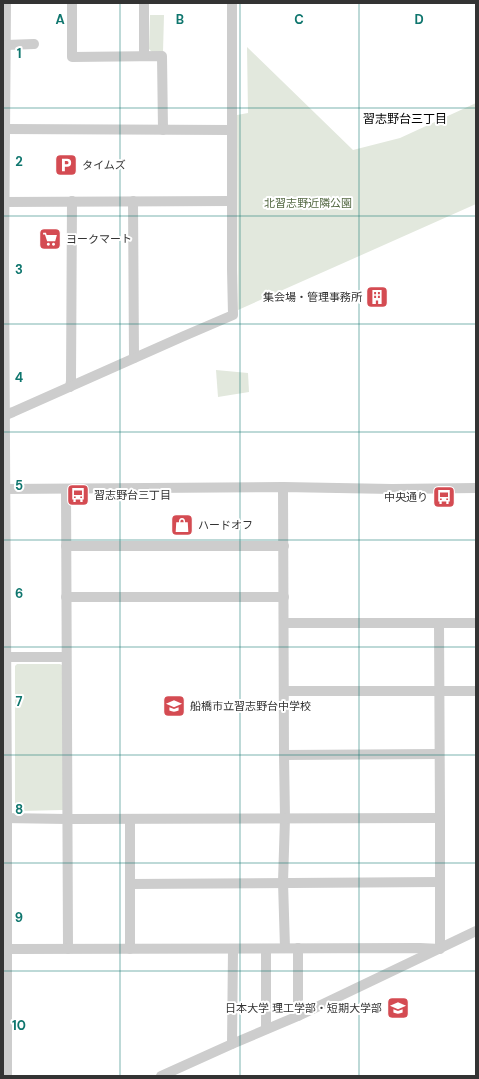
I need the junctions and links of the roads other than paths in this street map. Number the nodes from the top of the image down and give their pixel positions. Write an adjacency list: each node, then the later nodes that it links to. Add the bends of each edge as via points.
1 (6, 3): 6 (street)
2 (72, 3): 7 (street, via 72,57)
3 (144, 3): 7 (street)
4 (232, 3): 10 (street)
5 (34, 44): 6 (street)
6 (6, 45): 8 (street)
7 (144, 56): 9 (street, via 162,56)
8 (4, 129): 9 (street); 14 (street)
9 (163, 130): 10 (street)
10 (232, 130): 13 (street)
11 (72, 201): 12 (street); 14 (street); 17 (street)
12 (133, 201): 13 (street); 16 (street)
13 (232, 201): 16 (street, via 233,315)
14 (4, 202): 15 (street)
15 (3, 263): 18 (street)
16 (134, 358): 17 (street)
17 (70, 387): 18 (street)
18 (4, 416): 21 (street)
19 (283, 487): 20 (street); 22 (street); 24 (street)
20 (476, 488)
21 (4, 489): 22 (street); 25 (street)
22 (66, 489): 23 (street)
23 (66, 546): 24 (street); 26 (street)
24 (284, 546): 27 (street)
25 (4, 561): 31 (street)
26 (66, 597): 27 (street); 32 (street)
27 (284, 597): 28 (street)
28 (284, 623): 29 (street); 33 (street)
29 (439, 623): 30 (street); 34 (street)
30 (476, 623)
31 (5, 657): 32 (street); 38 (street)
32 (66, 657): 41 (street)
33 (284, 691): 34 (street); 37 (street)
34 (439, 691): 35 (street); 36 (street)
35 (476, 691)
36 (439, 754): 37 (street); 40 (street)
37 (284, 755): 39 (street)
38 (5, 818): 41 (street); 54 (street)
39 (285, 818): 40 (street); 42 (street); 43 (street)
40 (440, 818): 44 (street)
41 (67, 819): 42 (street); 50 (street)
42 (130, 819): 45 (street)
43 (283, 882): 44 (street); 45 (street); 48 (street)
44 (440, 882): 53 (street)
45 (130, 884): 51 (street)
46 (476, 931): 53 (street)
47 (266, 948): 48 (street); 52 (street); 56 (street)
48 (285, 948): 49 (street)
49 (298, 948): 53 (street); 55 (street)
50 (68, 949): 51 (street); 54 (street)
51 (130, 949): 52 (street)
52 (233, 949): 57 (street)
53 (440, 949): 55 (street)
54 (5, 951): 58 (street)
55 (298, 1016): 56 (street)
56 (266, 1029): 57 (street)
57 (232, 1044): 59 (street)
58 (7, 1076)
59 (161, 1076)

